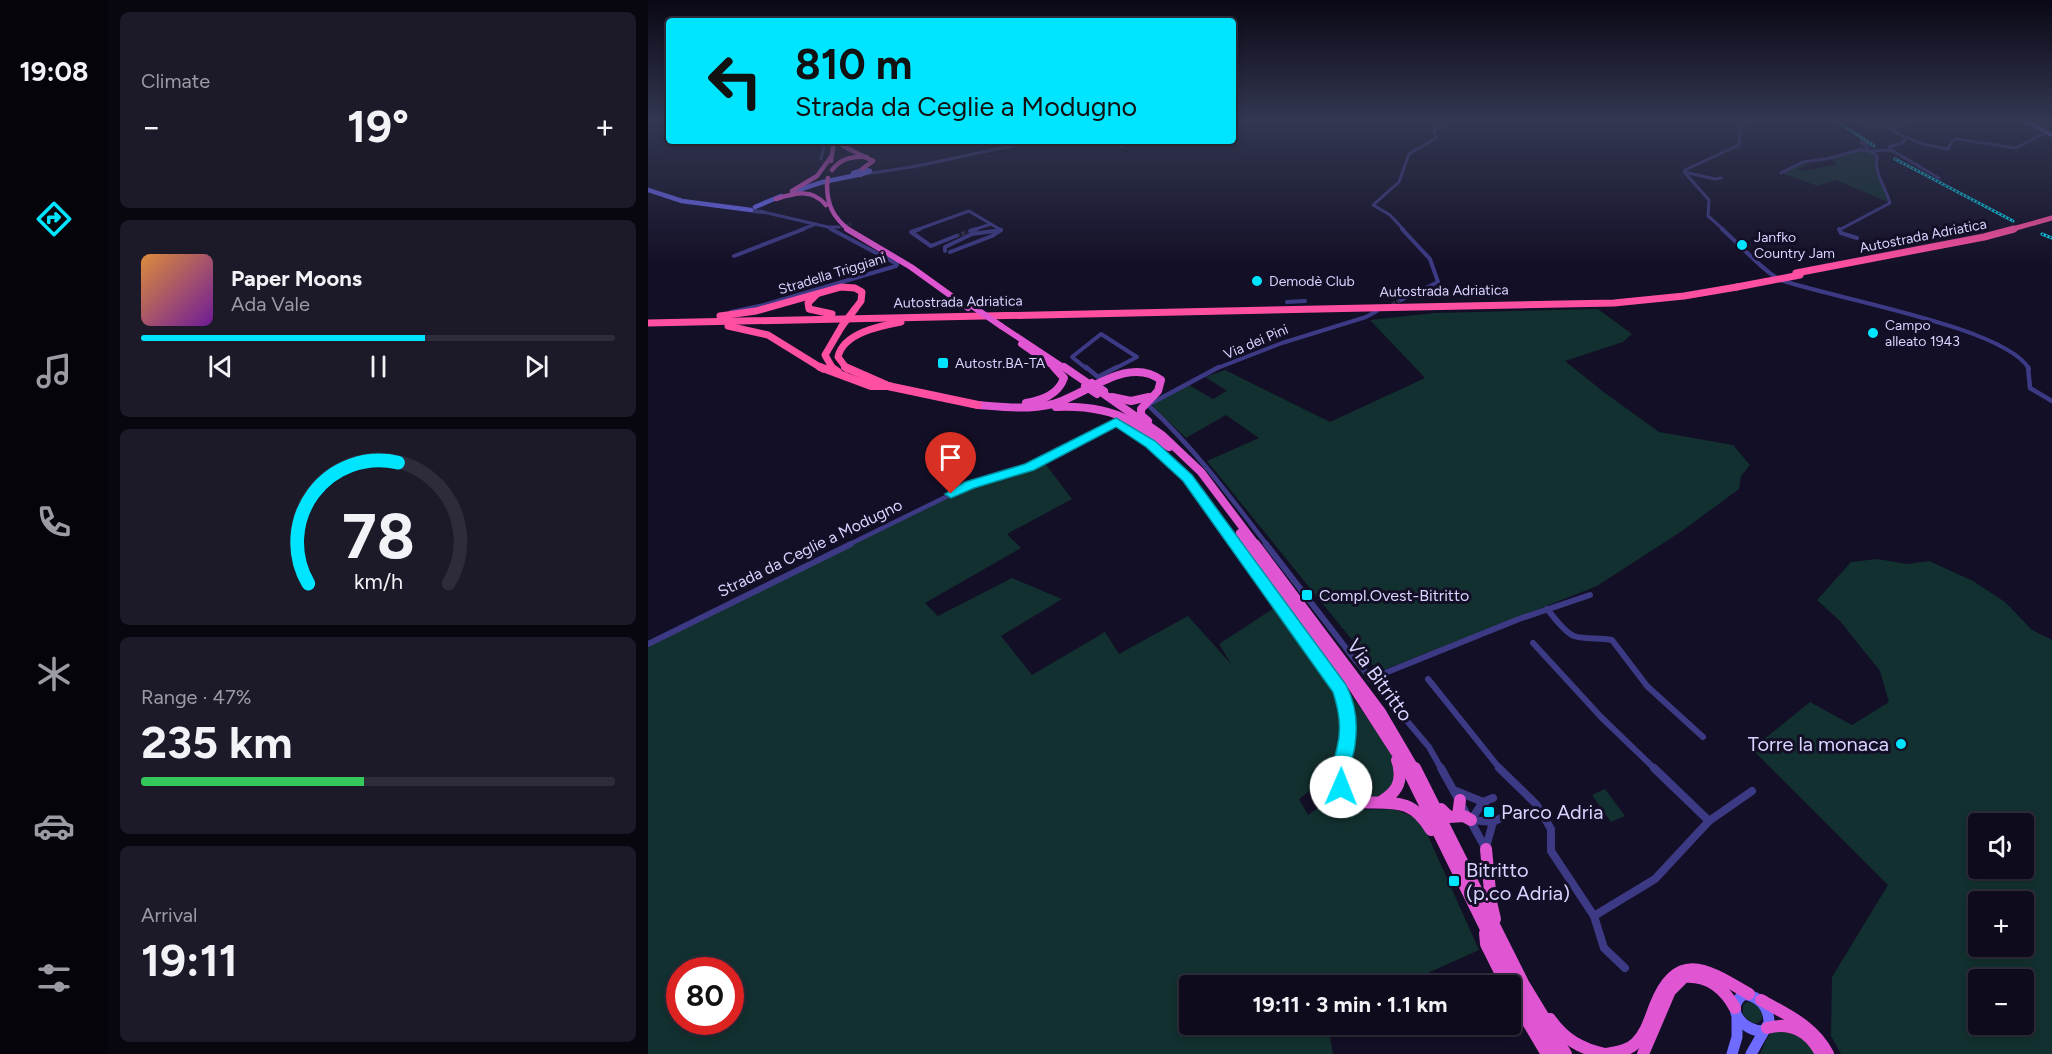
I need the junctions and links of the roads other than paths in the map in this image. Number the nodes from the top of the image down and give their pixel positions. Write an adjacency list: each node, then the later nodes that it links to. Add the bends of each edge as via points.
1 (822, 169): 18 (highway)
2 (830, 169): 16 (highway)
3 (871, 169): 11 (highway)
4 (893, 169): 11 (street)
5 (1404, 169): 38 (street, via 1399,182 1372,205 1390,215 1431,259 1437,281)
6 (1687, 169): 12 (street)
7 (1789, 169): 13 (street)
8 (1875, 169): 30 (street, via 1890,203 1838,229)
9 (1925, 169): 15 (street)
10 (832, 170): 16 (highway)
11 (868, 172): 18 (main road)
12 (1684, 172): 14 (street); 54 (street, via 1708,199 1706,214 1772,275 1970,332 2002,346 2026,364 2030,388)
13 (1781, 173)
14 (1721, 177)
15 (1939, 177)
16 (829, 181): 21 (highway, via 826,197); 41 (highway, via 832,205 848,226 904,259)
17 (648, 190): 20 (main road, via 680,201)
18 (790, 193): 19 (main road)
19 (775, 199): 20 (main road); 21 (highway, via 798,192 814,193)
20 (757, 209): 23 (street)
21 (830, 209): 41 (highway, via 850,232)
22 (2052, 220): 36 (highway, Autostrada Adriatica, bridge, via 1991,239)
23 (816, 224): 25 (street); 31 (street)
24 (991, 224): 27 (street); 28 (street); 33 (street, via 969,211 911,232)
25 (828, 227): 26 (street); 43 (street, Stradella Triggiani, via 887,257 896,266)
26 (839, 227)
27 (1001, 230): 34 (street, via 958,238); 34 (street, via 946,255)
28 (967, 232)
29 (956, 236): 33 (street)
30 (1857, 238)
31 (773, 240): 32 (street); 35 (street)
32 (780, 243)
33 (931, 246): 34 (street)
34 (944, 252)
35 (734, 256)
36 (1736, 286): 44 (highway, Autostrada Adriatica, via 1614,300); 45 (highway, Autostrada Adriatica, via 1684,297 1614,303)
37 (833, 288): 44 (highway, via 811,298 809,309 828,314); 46 (highway, via 748,312); 51 (highway, bridge, via 852,287 862,297 827,347 828,364 844,374)
38 (1401, 300)
39 (1305, 301): 40 (street)
40 (1287, 302)
41 (970, 307): 47 (highway, bridge)
42 (1377, 311): 64 (street, Via dei Pini, via 1289,339 1148,405 1203,461)
43 (731, 312)
44 (904, 315): 46 (highway, Autostrada Adriatica)
45 (1000, 315): 46 (highway, Autostrada Adriatica); 51 (highway, via 894,323 850,339 838,355 841,364)
46 (648, 321): 51 (highway, via 754,330 833,374 871,386)
47 (999, 327): 49 (highway); 50 (highway)
48 (1101, 334): 48 (street, via 1072,357 1095,376 1137,357)
49 (1021, 344): 50 (highway); 56 (highway, via 1060,372 1065,378 1063,383 1037,401)
50 (1089, 384): 52 (highway, Via Bitritto, bridge)
51 (889, 386): 55 (highway)
52 (1100, 392): 53 (highway, via 1125,400); 57 (highway, Via Bitritto); 58 (highway, Via Bitritto, via 1162,435)
53 (1153, 396): 56 (highway, via 1161,380 1153,372 1134,370 1050,405); 58 (highway, via 1142,406 1142,415)
54 (2052, 401)
55 (978, 405): 56 (highway)
56 (993, 406): 57 (highway, via 1014,410 1070,406 1106,411 1128,420)
57 (1169, 447): 66 (highway, Via Bitritto, via 1208,489)
58 (1192, 462): 68 (highway, Via Bitritto, via 1351,672)
59 (1590, 595): 61 (street)
60 (1280, 604): 62 (street, Strada da Ceglie a Modugno, via 1188,478 1150,444 1116,422 1029,467 970,485); 73 (highway, via 1345,701 1349,717 1338,777 1341,787 1357,802)
61 (1547, 609): 64 (street); 67 (street, via 1576,637 1612,640 1647,686)
62 (648, 644)
63 (1533, 644): 77 (street, via 1601,717)
64 (1370, 679): 70 (street, via 1429,747)
65 (1428, 679): 81 (street, via 1497,766 1536,804 1551,829 1551,851)
66 (1354, 688): 73 (highway, via 1401,773 1398,788); 80 (highway, Via Bitritto, via 1406,768)
67 (1703, 737)
68 (1406, 752): 74 (highway, via 1443,812 1449,817); 85 (highway, Via Bitritto)
69 (1752, 791): 77 (street)
70 (1457, 795): 72 (street); 74 (highway); 76 (street)
71 (1493, 798): 72 (street)
72 (1483, 802): 76 (street); 78 (street)
73 (1379, 803): 80 (highway, via 1401,803 1418,811 1438,843)
74 (1458, 816): 76 (highway)
75 (1503, 817): 78 (street)
76 (1471, 820): 78 (street); 79 (street)
77 (1709, 821): 81 (street, via 1655,879)
78 (1494, 822): 79 (street)
79 (1485, 849): 85 (highway, via 1492,911 1519,965)
80 (1448, 851): 82 (highway, Via Bitritto)
81 (1594, 916): 83 (street, via 1604,948)
82 (1484, 927): 84 (highway, via 1486,944); 91 (highway, Via Bitritto)
83 (1625, 968)
84 (1502, 975)
85 (1523, 983): 92 (highway, Via Bitritto); 93 (highway, via 1568,1039 1592,1052)
86 (1755, 997): 88 (main road, via 1737,999); 89 (main road, via 1768,1011); 93 (highway, via 1701,970 1682,969 1663,986 1644,1032 1635,1043 1623,1051); 98 (highway, via 1805,1025 1820,1039)
87 (1521, 1010): 90 (highway)
88 (1736, 1012): 89 (main road, via 1746,1028); 94 (highway, via 1725,993 1709,981 1683,977 1670,992); 95 (main road, via 1737,1037)
89 (1765, 1029): 96 (main road); 97 (highway, via 1778,1024 1800,1029)
90 (1547, 1054)
91 (1554, 1054)
92 (1566, 1054)
93 (1606, 1054)
94 (1643, 1054)
95 (1732, 1054)
96 (1751, 1054)
97 (1821, 1054)
98 (1828, 1054)

